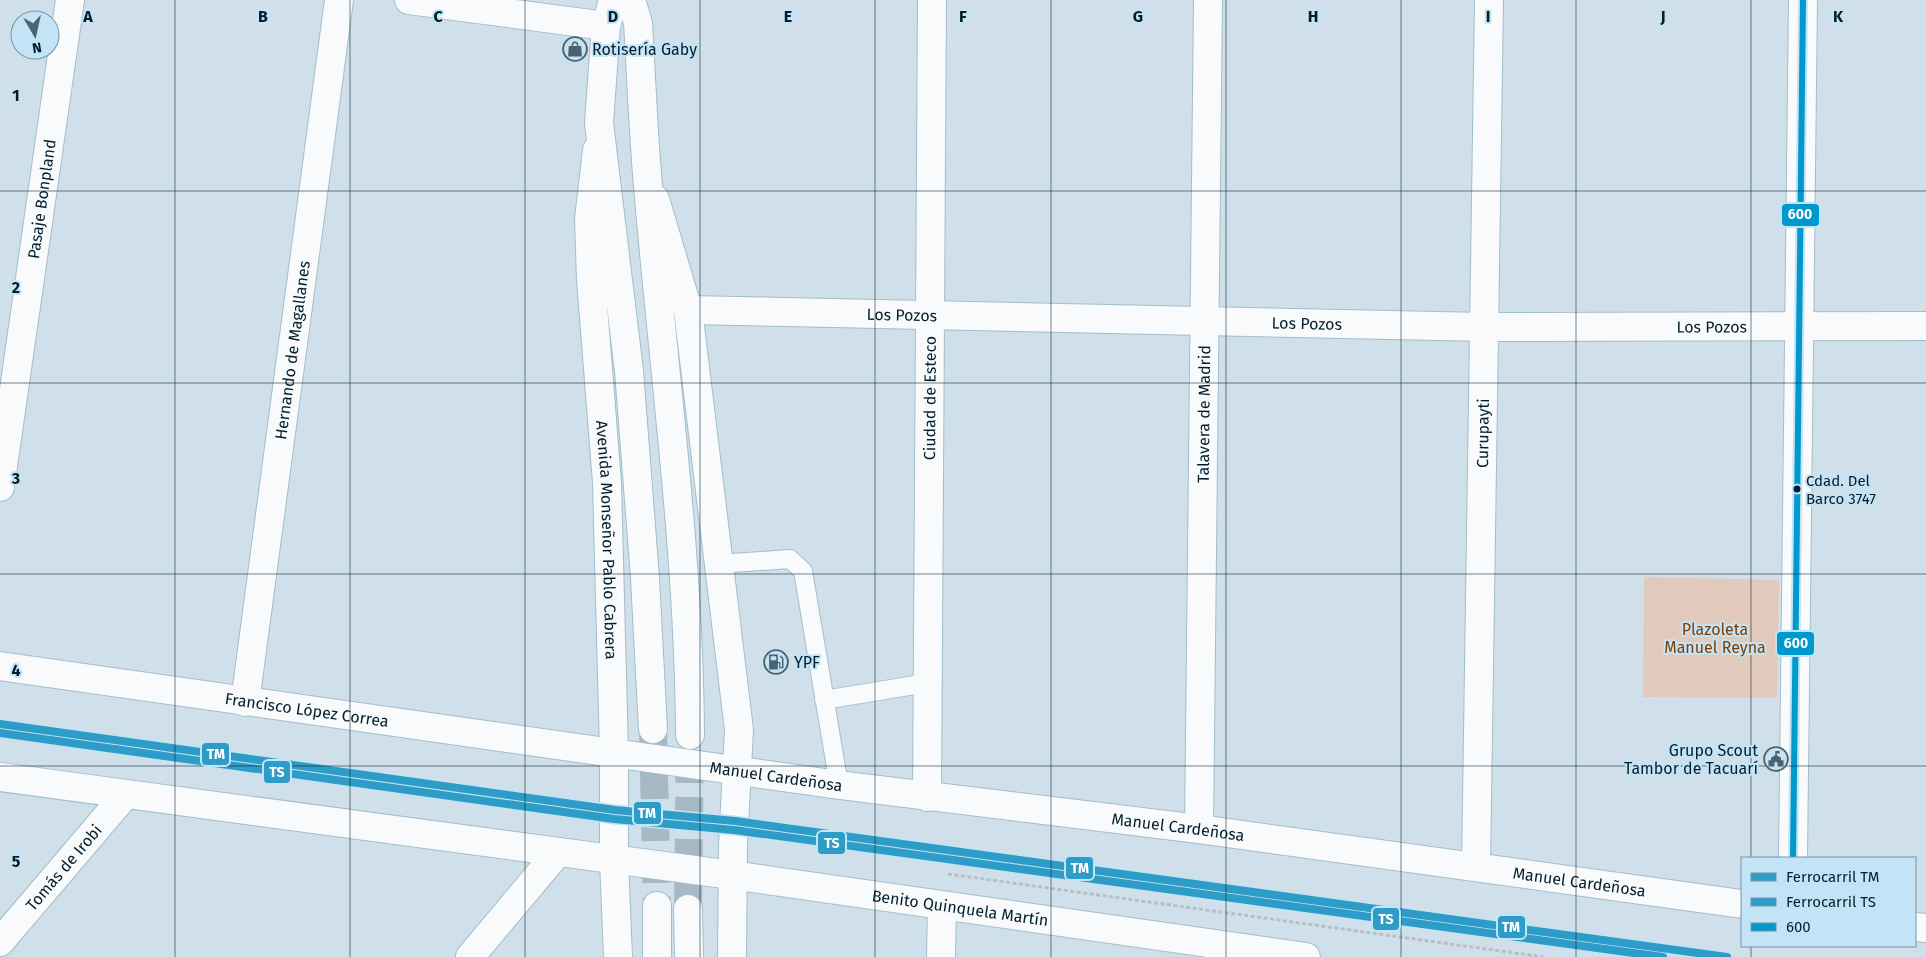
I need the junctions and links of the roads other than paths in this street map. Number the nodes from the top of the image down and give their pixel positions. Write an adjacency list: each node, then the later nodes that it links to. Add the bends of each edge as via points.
1 (70, 0): 19 (street, Pasaje Bonpland)
2 (339, 0): 24 (street, Hernando de Magallanes)
3 (409, 0): 10 (street)
4 (614, 0): 10 (street, Avenida Monseñor Pablo Cabrera)
5 (631, 0): 12 (street, via 638,23)
6 (932, 0): 14 (street, Ciudad de Esteco)
7 (1208, 0): 15 (street, Talavera de Madrid)
8 (1490, 0): 18 (street, Curupayti)
9 (1803, 0): 16 (street)
10 (606, 26): 11 (street, Avenida Monseñor Pablo Cabrera)
11 (599, 123): 25 (street, Avenida Monseñor Pablo Cabrera, via 629,371); 27 (street, Avenida Monseñor Pablo Cabrera, via 589,219 607,483)
12 (647, 173): 13 (street); 26 (street, via 680,534)
13 (688, 310): 14 (street, Los Pozos); 20 (street)
14 (929, 316): 15 (street, Los Pozos); 22 (street, Ciudad de Esteco)
15 (1206, 322): 18 (street, Los Pozos); 33 (street, Talavera de Madrid)
16 (1800, 326): 17 (street, Los Pozos); 18 (street, Los Pozos); 35 (street)
17 (1926, 326)
18 (1486, 327): 37 (street, Curupayti)
19 (0, 487)
20 (718, 564): 23 (lane, via 790,559 803,571); 28 (street, via 739,730)
21 (0, 666): 24 (street, Francisco López Correa)
22 (927, 683): 23 (lane); 32 (street, Ciudad de Esteco)
23 (824, 700): 30 (lane)
24 (245, 702): 27 (street, Francisco López Correa)
25 (653, 729)
26 (690, 735)
27 (614, 752): 28 (street, Manuel Cardeñosa); 36 (street, Avenida Monseñor Pablo Cabrera)
28 (738, 770): 30 (street, Manuel Cardeñosa); 38 (street)
29 (0, 777): 31 (street)
30 (839, 785): 32 (street, Manuel Cardeñosa)
31 (126, 794): 34 (street); 43 (street, Tomás de Irobi)
32 (927, 797): 33 (street, Manuel Cardeñosa)
33 (1200, 829): 37 (street, Manuel Cardeñosa)
34 (558, 852): 36 (street); 45 (street)
35 (1793, 857)
36 (614, 860): 38 (street, Benito Quinquela Martín); 46 (street, Avenida Monseñor Pablo Cabrera)
37 (1476, 867): 39 (street, Manuel Cardeñosa)
38 (732, 875): 41 (street, Benito Quinquela Martín); 49 (street)
39 (1741, 904)
40 (657, 906): 47 (street)
41 (942, 906): 44 (street, Benito Quinquela Martín); 50 (street)
42 (688, 909): 48 (street)
43 (0, 942)
44 (1186, 949): 51 (street, Benito Quinquela Martín)
45 (470, 957)
46 (618, 957)
47 (657, 957)
48 (689, 957)
49 (732, 957)
50 (941, 957)
51 (1306, 957)

